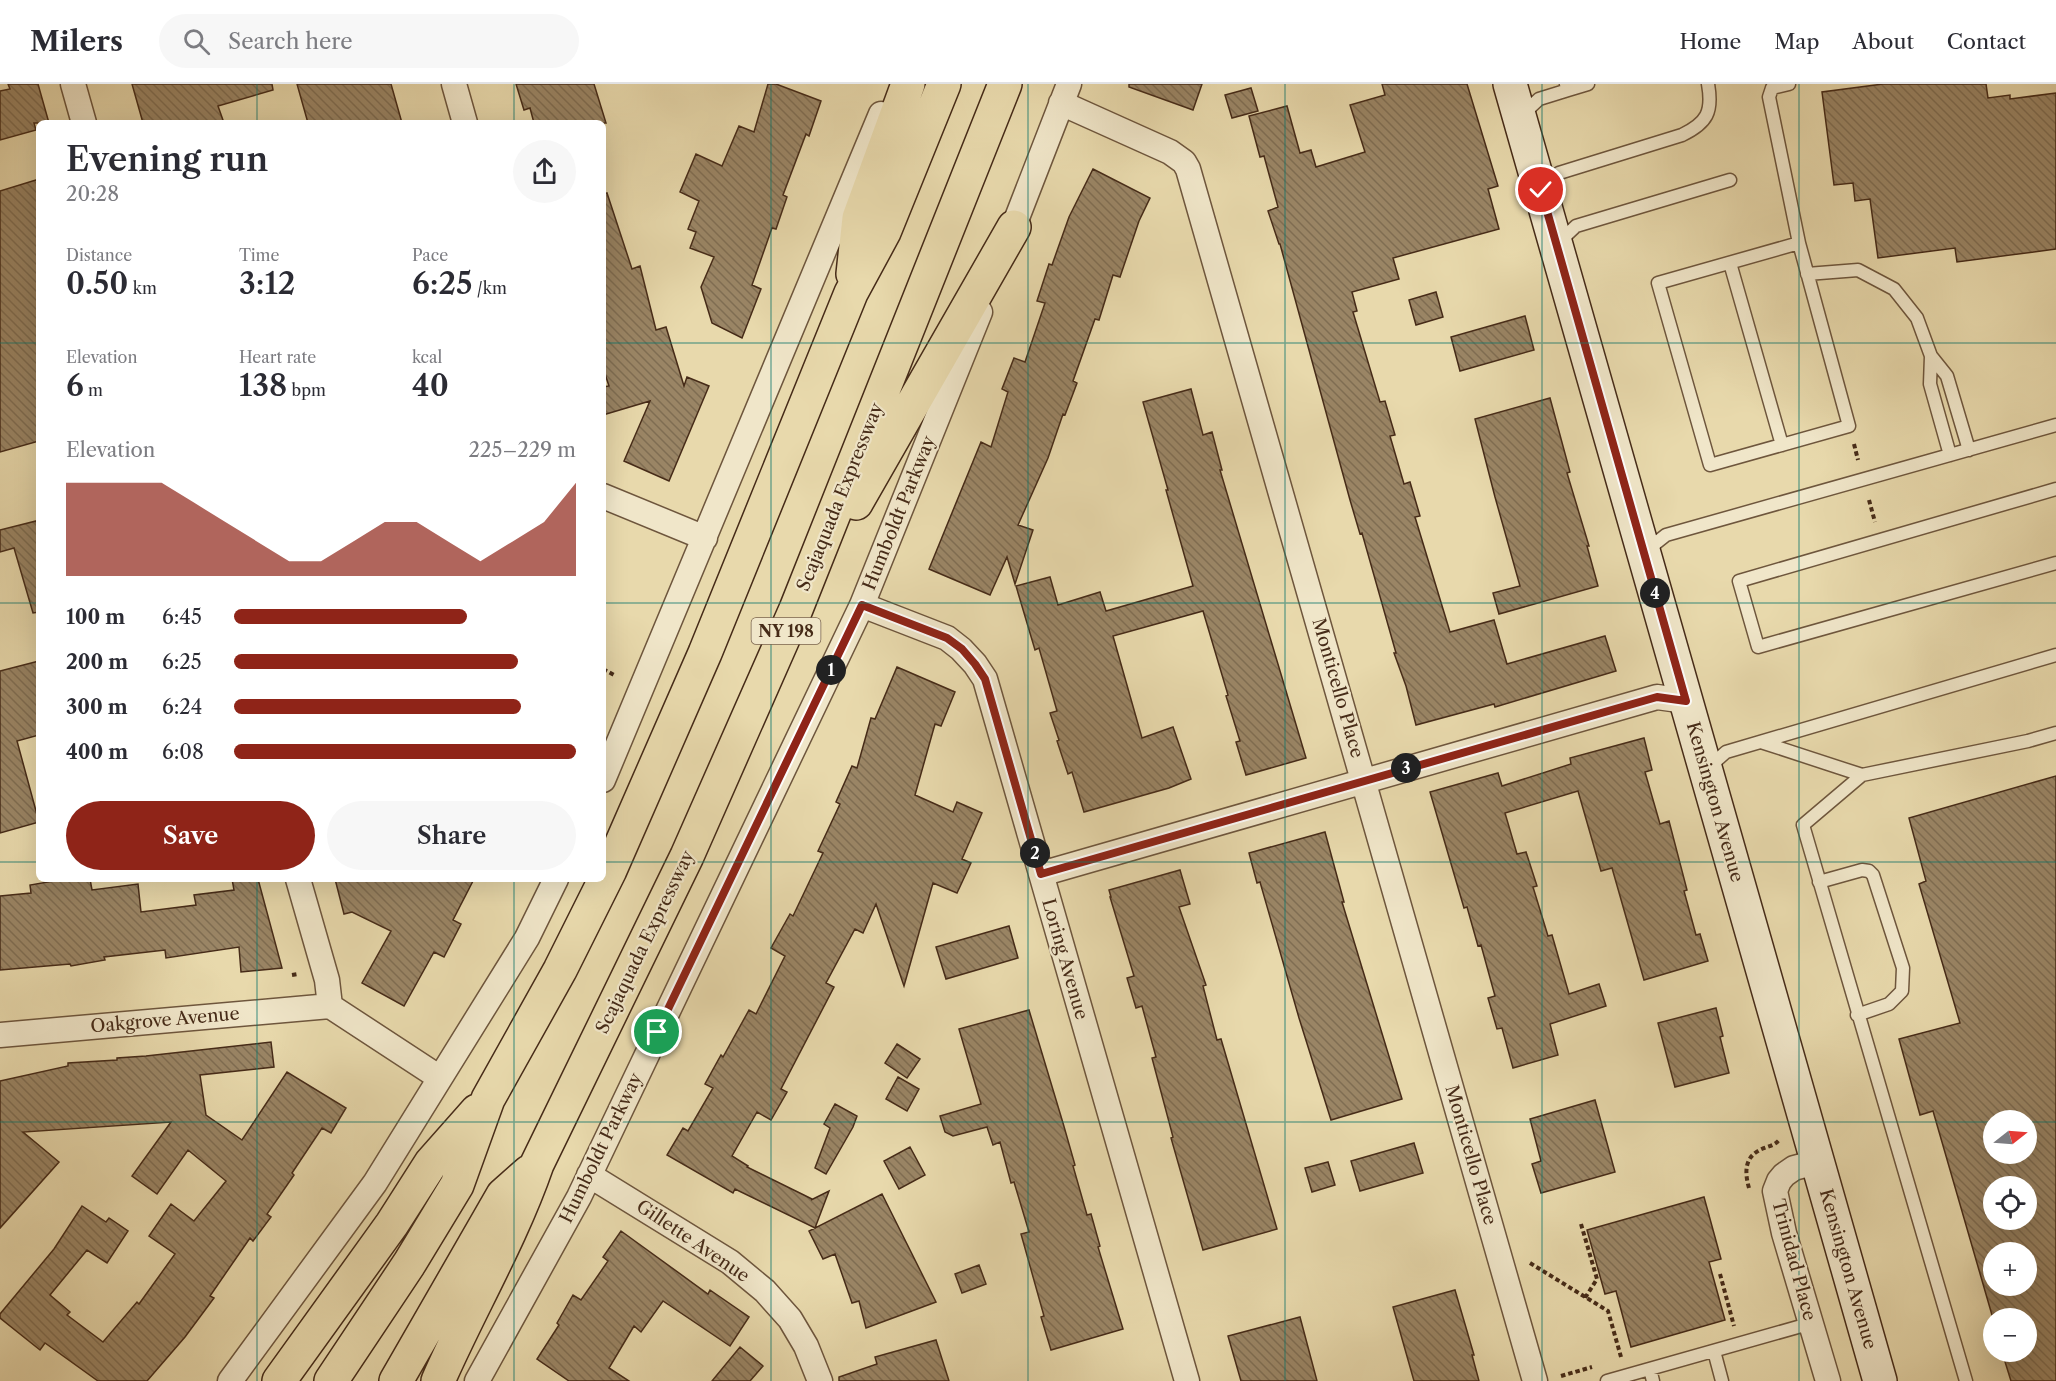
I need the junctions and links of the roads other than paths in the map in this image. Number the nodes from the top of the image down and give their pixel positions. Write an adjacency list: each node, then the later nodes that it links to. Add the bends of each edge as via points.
1 (72, 84): 14 (street)
2 (454, 84): 15 (street)
3 (893, 84): 31 (street)
4 (908, 84): 23 (highway, via 859,218)
5 (944, 84): 23 (highway, via 884,232)
6 (1005, 84): 35 (highway, Scajaquada Expressway / NY 198)
7 (1510, 84): 13 (street, Kensington Avenue)
8 (1588, 84): 11 (lane)
9 (1708, 84): 17 (lane, via 1711,102 1698,128 1559,173)
10 (1789, 84): 19 (lane, via 1772,88 1769,97)
11 (1567, 87): 13 (lane, via 1539,99)
12 (1065, 94): 18 (street, Humboldt Parkway); 43 (street, Monticello Place, via 1170,152 1188,169)
13 (1520, 117): 17 (street, Kensington Avenue)
14 (83, 120)
15 (464, 120)
16 (1730, 180): 20 (lane, via 1576,226)
17 (1541, 190): 20 (street, Kensington Avenue)
18 (1014, 227): 34 (street, Humboldt Parkway); 35 (highway)
19 (1799, 243): 21 (lane); 22 (lane)
20 (1556, 245): 32 (street, Kensington Avenue)
21 (1730, 263): 26 (lane); 26 (lane, via 1658,283 1674,340 1710,465)
22 (1807, 274): 24 (lane, via 1858,270 1894,289 1917,318); 26 (lane, via 1849,426)
23 (851, 293): 45 (highway, via 710,643)
24 (1931, 356): 27 (lane, via 1947,376); 28 (lane, via 1930,384)
25 (2056, 425): 27 (lane)
26 (1782, 445)
27 (1969, 450): 28 (lane)
28 (1950, 455): 32 (lane, via 1666,535)
29 (2056, 489): 33 (lane, via 1739,581 1758,647)
30 (606, 497): 31 (street)
31 (705, 538): 41 (street)
32 (1644, 553): 37 (street, Kensington Avenue)
33 (2056, 563)
34 (862, 605): 44 (street, Loring Avenue, via 947,638 962,649 985,679); 57 (street, Humboldt Parkway)
35 (796, 609): 56 (highway, Scajaquada Expressway / NY 198, via 687,856)
36 (2056, 655): 39 (lane)
37 (1686, 701): 40 (street, Kensington Avenue); 43 (street, via 1657,697)
38 (2056, 733): 42 (lane)
39 (1761, 742): 40 (lane, via 1726,752); 42 (lane)
40 (1706, 770): 55 (street, Kensington Avenue)
41 (606, 773)
42 (1862, 775): 49 (lane, via 1803,825)
43 (1364, 781): 44 (street); 69 (street, Monticello Place)
44 (1041, 874): 68 (street, Loring Avenue)
45 (606, 878)
46 (299, 882): 50 (street, via 327,980)
47 (555, 882): 53 (street, via 527,938)
48 (604, 882): 54 (highway)
49 (1819, 882): 51 (lane); 51 (lane, via 1862,870 1873,875 1903,968 1902,991 1889,1004)
50 (330, 1006): 52 (street, Oakgrove Avenue); 53 (street)
51 (1857, 1015): 74 (lane)
52 (0, 1035)
53 (440, 1078): 61 (street, via 375,1183)
54 (488, 1099): 62 (highway, via 431,1163); 63 (highway, via 457,1185)
55 (1817, 1162): 58 (street, Trinidad Place, via 1784,1174 1775,1191); 73 (street, Kensington Avenue)
56 (537, 1164): 64 (highway, via 503,1196); 65 (highway, via 523,1207)
57 (589, 1175): 66 (street, Humboldt Parkway); 67 (street, Gillette Avenue, via 730,1262 765,1291 790,1319)
58 (1812, 1323): 59 (lane); 72 (street, Trinidad Place)
59 (1713, 1351): 60 (lane); 71 (lane)
60 (1652, 1375): 70 (lane)
61 (230, 1381)
62 (279, 1381)
63 (332, 1381)
64 (396, 1381)
65 (438, 1381)
66 (477, 1381)
67 (820, 1381)
68 (1186, 1381)
69 (1535, 1381)
70 (1607, 1381)
71 (1722, 1381)
72 (1828, 1381)
73 (1880, 1381)
74 (1966, 1381)

